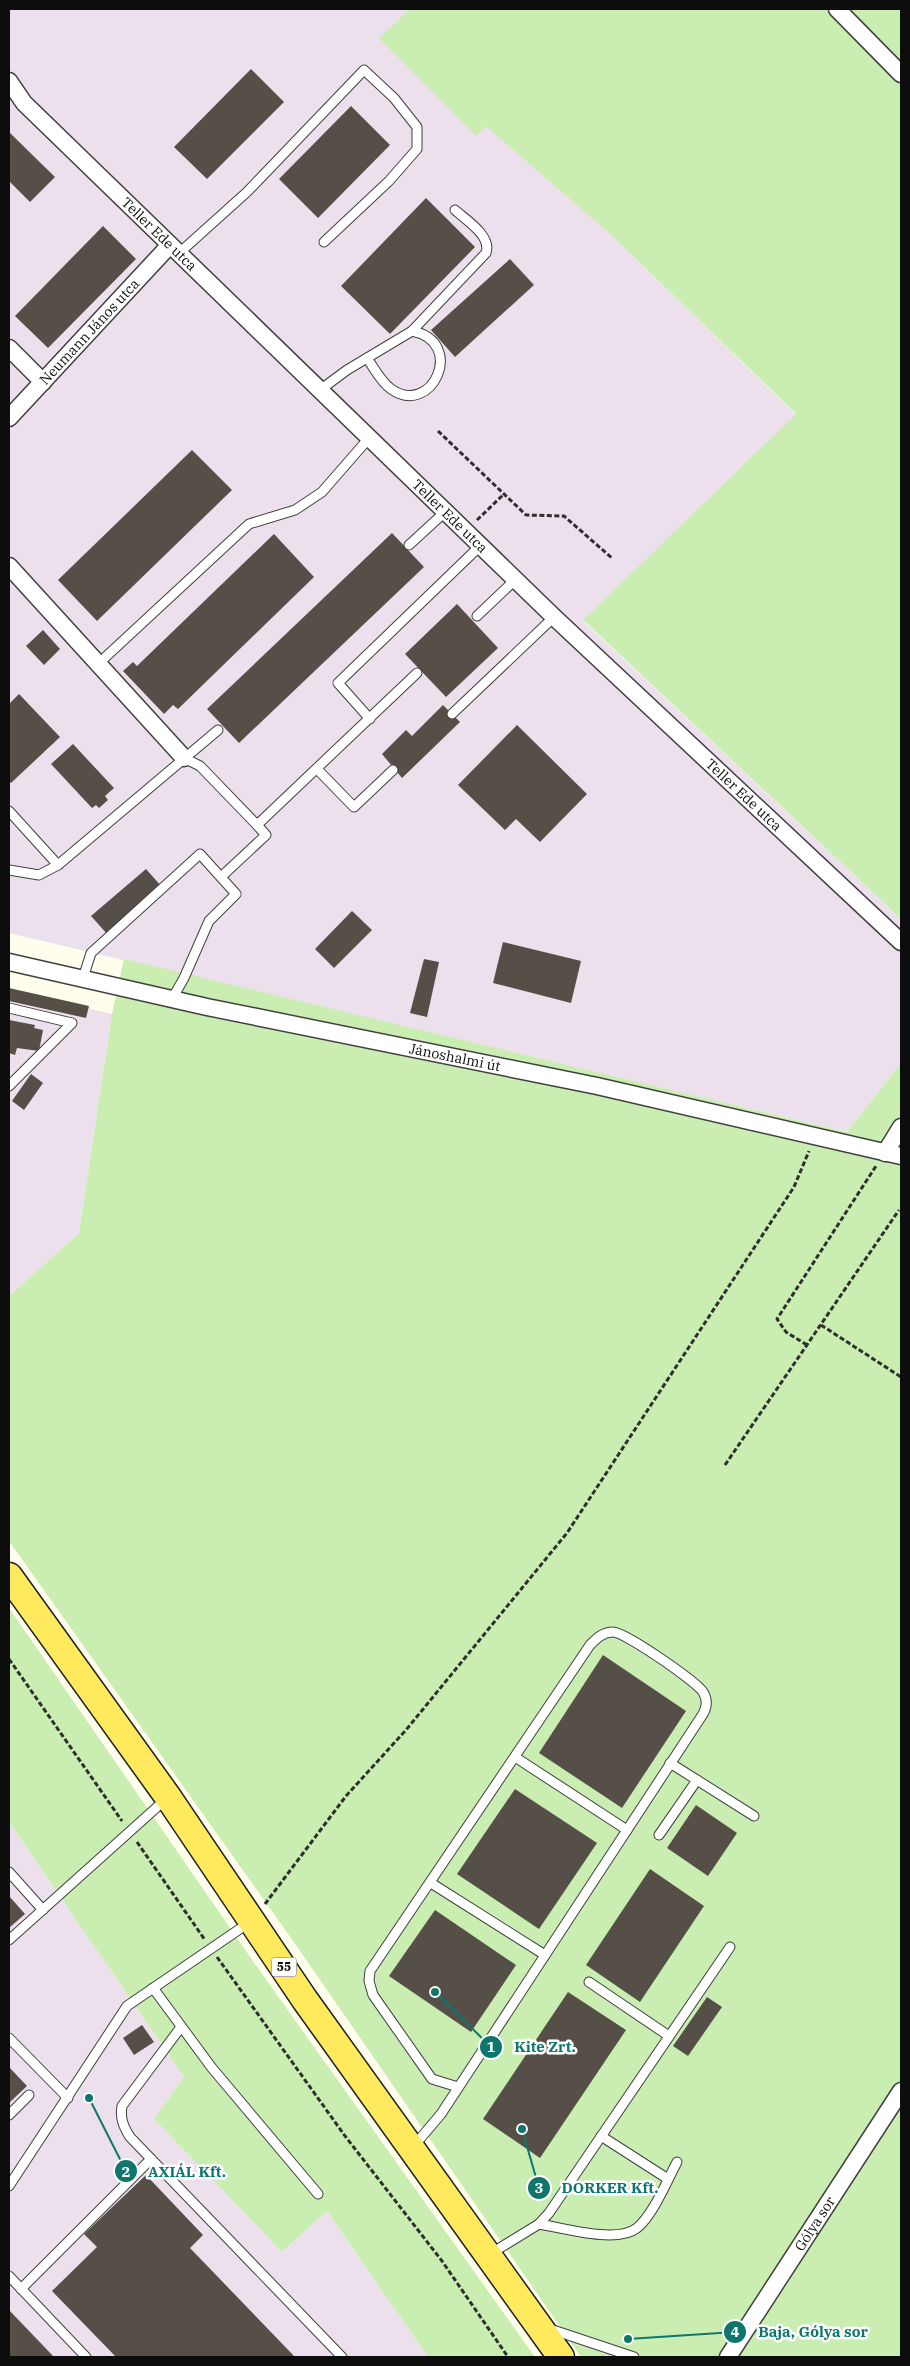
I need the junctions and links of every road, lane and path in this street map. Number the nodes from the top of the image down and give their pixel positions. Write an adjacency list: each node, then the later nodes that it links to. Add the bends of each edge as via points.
1 (837, 9): 2 (street)
2 (901, 74)
3 (9, 81): 6 (street, Teller Ede utca, via 24,103)
4 (455, 210): 7 (lane, via 484,238 486,254)
5 (324, 242): 6 (lane, via 389,181 417,149 417,127 394,98 364,70 247,192)
6 (174, 250): 10 (street, Neumann János utca); 11 (street, Teller Ede utca)
7 (412, 332): 9 (lane); 9 (lane, via 431,340 441,360 438,376 424,391 408,394 393,390)
8 (9, 348): 10 (street)
9 (367, 358): 11 (lane)
10 (42, 382): 12 (street, Neumann János utca)
11 (320, 390): 14 (street, Teller Ede utca)
12 (9, 418)
13 (438, 430): 15 (path)
14 (369, 438): 16 (street, Teller Ede utca); 25 (lane, via 322,492 294,510 249,524)
15 (504, 494): 17 (path); 20 (path, via 526,515 564,516)
16 (445, 512): 17 (street, Teller Ede utca); 18 (lane)
17 (465, 531): 19 (street, Teller Ede utca)
18 (409, 545)
19 (480, 546): 22 (street, Teller Ede utca); 28 (lane, via 338,683)
20 (614, 559)
21 (9, 566): 25 (street)
22 (515, 580): 23 (lane); 24 (street, Teller Ede utca)
23 (477, 616)
24 (554, 617): 27 (lane); 38 (street, Teller Ede utca)
25 (98, 664): 30 (street)
26 (417, 673): 28 (lane)
27 (452, 714)
28 (370, 719): 31 (lane)
29 (218, 730): 30 (lane)
30 (184, 758): 34 (lane, via 200,766); 35 (lane)
31 (317, 769): 32 (lane, via 354,807); 34 (lane)
32 (393, 770)
33 (9, 811): 35 (lane)
34 (256, 826): 37 (lane, via 266,835)
35 (58, 865): 36 (lane, via 39,876)
36 (9, 870)
37 (221, 877): 40 (lane, via 200,854 91,953); 41 (lane, via 236,894 209,921)
38 (901, 942)
39 (9, 962): 40 (street, Jánoshalmi út)
40 (83, 978): 41 (street, Jánoshalmi út)
41 (172, 999): 45 (street, Jánoshalmi út, via 597,1086)
42 (9, 1008): 43 (lane, via 72,1023)
43 (9, 1086)
44 (901, 1127): 47 (street)
45 (815, 1136): 46 (street, Jánoshalmi út); 67 (path, via 794,1187 567,1533 406,1730 346,1796)
46 (868, 1149): 47 (street, Jánoshalmi út); 51 (path, via 876,1166 777,1319 786,1332)
47 (885, 1153): 48 (street, Jánoshalmi út)
48 (901, 1156)
49 (899, 1210): 50 (path)
50 (821, 1325): 51 (path); 52 (path)
51 (807, 1345): 53 (path)
52 (901, 1377)
53 (725, 1465)
54 (9, 1576): 59 (main road, 55)
55 (9, 1659): 62 (path)
56 (515, 1757): 57 (lane, via 590,1645 601,1635 613,1632 625,1636 665,1662 696,1684 704,1694 706,1708); 61 (lane); 65 (lane)
57 (670, 1764): 58 (lane); 61 (lane)
58 (697, 1780): 60 (lane); 63 (lane)
59 (168, 1797): 62 (lane); 67 (main road, 55)
60 (754, 1816)
61 (627, 1830): 71 (lane)
62 (130, 1833): 66 (lane); 70 (path)
63 (659, 1836)
64 (9, 1872): 66 (lane)
65 (431, 1883): 71 (lane); 77 (lane, via 373,1964 369,1981 373,1995 432,2079)
66 (43, 1910): 68 (lane)
67 (252, 1920): 70 (lane); 83 (main road, 55)
68 (9, 1940)
69 (730, 1947): 75 (lane)
70 (211, 1949): 73 (lane); 96 (path, via 345,2136 442,2261)
71 (545, 1955): 77 (lane)
72 (590, 1982): 75 (lane)
73 (153, 1988): 74 (lane); 80 (lane, via 127,2006)
74 (181, 2027): 84 (lane, via 122,2106 123,2126); 88 (lane)
75 (669, 2036): 82 (lane)
76 (9, 2038): 80 (lane)
77 (458, 2087): 83 (lane, via 441,2114)
78 (901, 2091): 99 (street, Gólya sor)
79 (29, 2095): 81 (lane)
80 (68, 2098): 87 (lane)
81 (9, 2115)
82 (601, 2136): 86 (lane); 89 (lane)
83 (411, 2150): 90 (main road, 55)
84 (151, 2159): 92 (lane); 95 (lane)
85 (677, 2162): 86 (lane)
86 (668, 2179): 89 (lane, via 644,2221 624,2233 609,2236)
87 (9, 2186)
88 (318, 2194)
89 (539, 2224): 90 (lane)
90 (488, 2256): 93 (main road, 55)
91 (9, 2276): 92 (lane)
92 (21, 2289): 94 (lane)
93 (538, 2324): 97 (main road, 55); 98 (lane)
94 (86, 2357)
95 (342, 2357)
96 (508, 2357)
97 (562, 2357)
98 (634, 2357)
99 (728, 2357)

